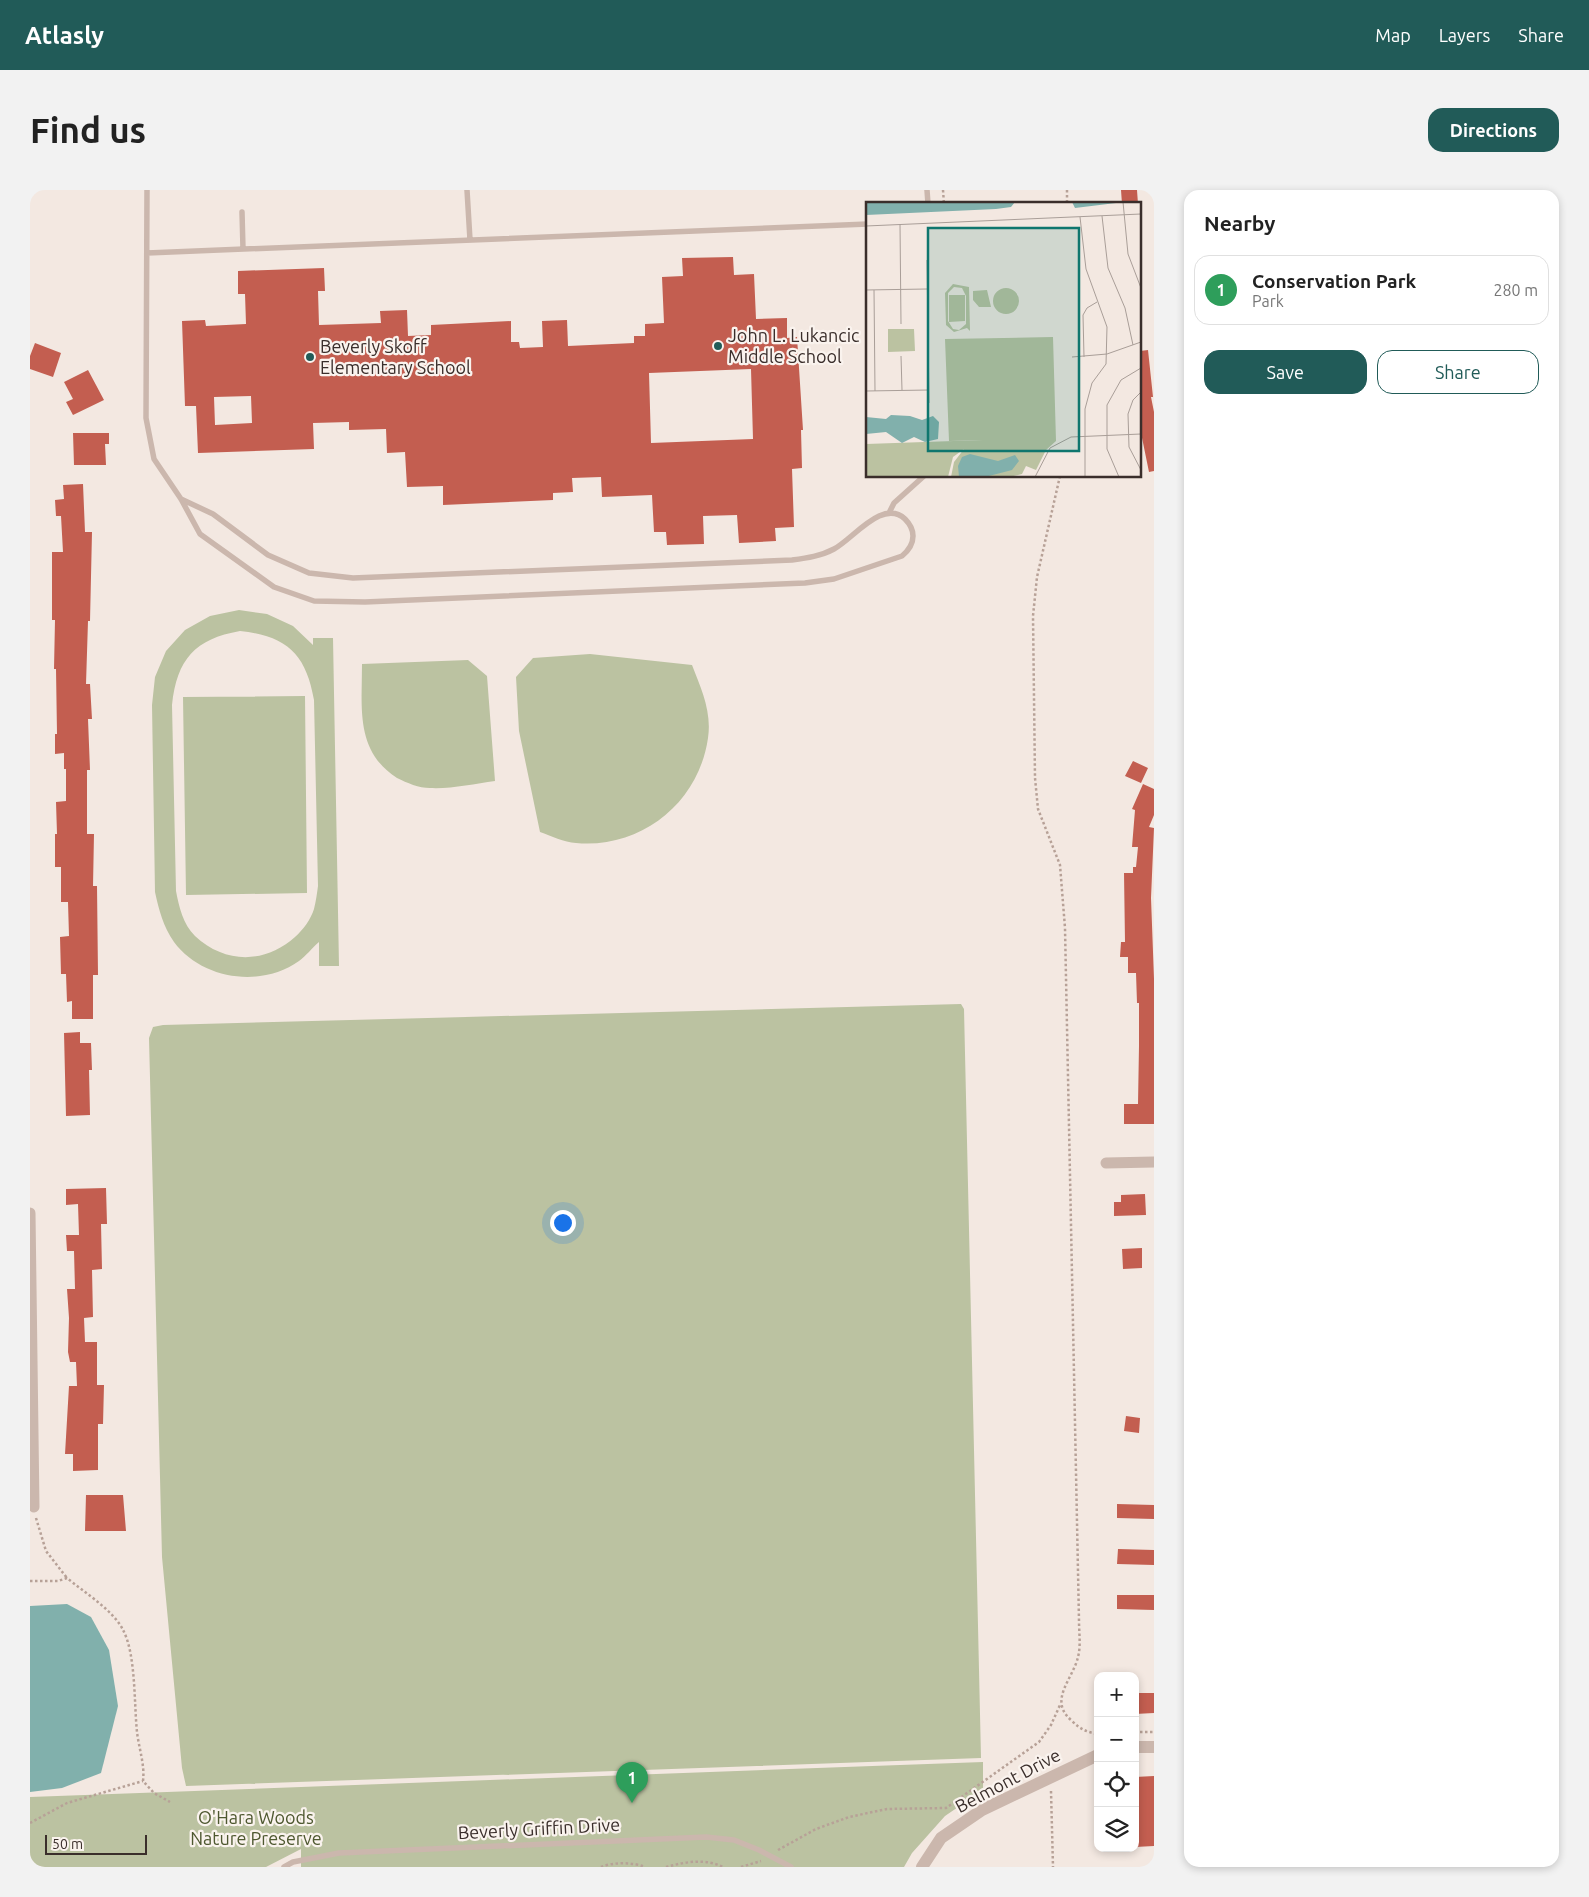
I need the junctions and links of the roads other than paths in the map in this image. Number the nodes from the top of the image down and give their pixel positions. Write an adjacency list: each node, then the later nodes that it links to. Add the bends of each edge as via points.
1 (147, 190): 7 (lane)
2 (468, 191): 5 (lane)
3 (242, 212): 6 (lane)
4 (866, 224): 5 (lane)
5 (470, 240): 6 (lane)
6 (244, 249): 7 (lane)
7 (146, 253): 9 (lane, via 146,418 154,459)
8 (922, 478): 10 (lane, via 894,503)
9 (181, 499): 10 (lane, via 213,514 268,556 309,573 353,578 792,560 814,557 834,549 879,515); 10 (lane, via 200,534 274,587 314,600 357,602 805,583 834,579 902,556 907,551 913,537 909,523 898,514)
10 (888, 513)
11 (1154, 1162): 12 (street)
12 (1106, 1163)
13 (30, 1213): 14 (street)
14 (32, 1405): 15 (street)
15 (34, 1507)
16 (1154, 1746): 17 (street)
17 (1139, 1747)
18 (1094, 1757): 21 (street, Belmont Drive, via 982,1810 941,1838)
19 (284, 1867): 20 (lane, Beverly Griffin Drive, via 293,1862 339,1853 706,1837 734,1840)
20 (791, 1867)
21 (922, 1867)

